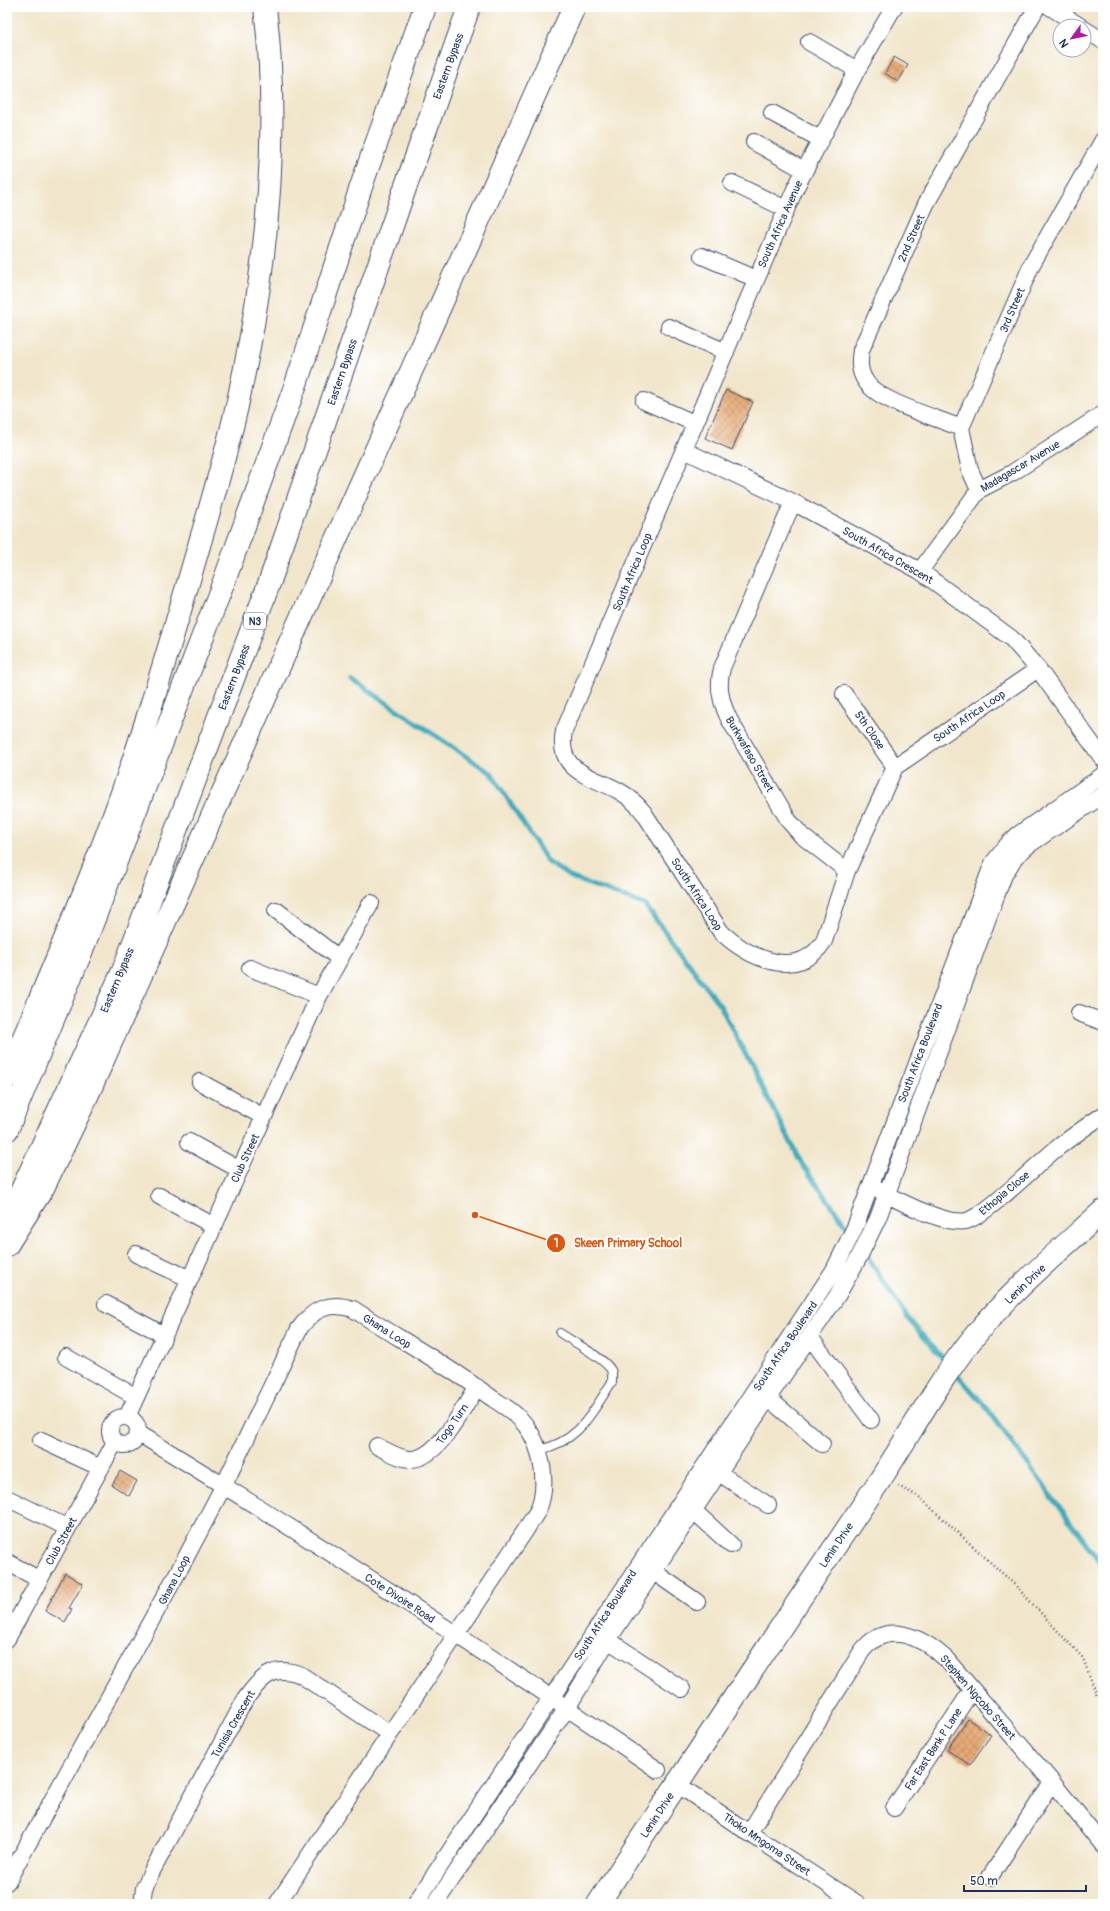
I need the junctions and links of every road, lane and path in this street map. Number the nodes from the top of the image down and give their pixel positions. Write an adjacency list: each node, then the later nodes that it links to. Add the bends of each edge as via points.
1 (265, 7): 46 (main road, via 271,90 271,175 251,338 236,409 203,532 137,750 96,863)
2 (425, 7): 50 (main road, via 364,178 297,381 223,584 80,955)
3 (469, 7): 57 (main road, Eastern Bypass / N3, via 270,581 123,971)
4 (574, 7): 59 (main road, via 83,1105 43,1188)
5 (894, 7): 12 (street, South Africa Avenue)
6 (1037, 7): 27 (street, 2nd Street, via 926,204 861,350 861,373 872,390 880,396)
7 (1050, 7): 8 (street)
8 (1067, 18)
9 (1092, 34): 10 (street)
10 (1103, 41)
11 (809, 42): 12 (street)
12 (857, 70): 14 (street, South Africa Avenue)
13 (772, 113): 14 (street)
14 (820, 139): 17 (street, South Africa Avenue)
15 (1103, 140): 27 (street, 3rd Street, via 1032,264)
16 (754, 142): 17 (street)
17 (804, 170): 19 (street, South Africa Avenue)
18 (732, 183): 19 (street)
19 (786, 209): 21 (street, South Africa Avenue)
20 (702, 256): 21 (street)
21 (756, 279): 23 (street, South Africa Avenue)
22 (669, 327): 23 (street)
23 (726, 352): 26 (street, South Africa Avenue)
24 (644, 401): 26 (street)
25 (1103, 414): 29 (street, Madagascar Avenue, via 1012,473)
26 (694, 423): 28 (street, South Africa Avenue)
27 (961, 428): 29 (street, via 970,470)
28 (684, 450): 30 (street, South Africa Crescent); 38 (street, South Africa Loop, via 564,731 563,753 568,763 577,771 634,800 721,932 733,943 756,955 782,963 796,963 810,958 818,951 824,941)
29 (979, 490): 31 (street, Madagascar Avenue)
30 (793, 502): 31 (street, South Africa Crescent); 38 (street, Burkwafaso Street, via 722,668 720,692 729,719 789,821 802,836)
31 (920, 571): 32 (street, South Africa Crescent, via 1011,638)
32 (1038, 668): 34 (street, South Africa Crescent); 35 (street, South Africa Loop)
33 (844, 694): 35 (street, 5th Close)
34 (1103, 759)
35 (895, 767): 38 (street, South Africa Loop)
36 (1103, 775): 53 (street, South Africa Boulevard, via 1019,834 993,863)
37 (1103, 795): 54 (street, South Africa Boulevard, via 1030,844 1015,857 1006,870)
38 (847, 871)
39 (371, 903): 41 (street, Club Street)
40 (276, 910): 41 (street)
41 (340, 959): 43 (street, Club Street)
42 (250, 968): 43 (street)
43 (319, 996): 49 (street, Club Street)
44 (1079, 1013): 45 (street)
45 (1103, 1022)
46 (7, 1077)
47 (200, 1082): 49 (street)
48 (1103, 1115): 54 (street, Ethopia Close, via 1055,1149 990,1206 966,1221 944,1219)
49 (264, 1117): 52 (street, Club Street)
50 (7, 1130)
51 (189, 1142): 52 (street)
52 (240, 1170): 58 (street, Club Street)
53 (869, 1188): 54 (street, Ethopia Close); 97 (street, South Africa Boulevard, via 840,1259 827,1282)
54 (886, 1194): 65 (street, South Africa Boulevard, via 878,1218 846,1281)
55 (159, 1196): 58 (street)
56 (1103, 1211): 80 (main road, Lenin Drive, via 993,1315 958,1358)
57 (7, 1222)
58 (214, 1226): 61 (street, Club Street)
59 (7, 1244)
60 (136, 1254): 61 (street)
61 (190, 1279): 64 (street, Club Street)
62 (106, 1304): 64 (street)
63 (560, 1333): 77 (lane, via 607,1365 612,1372 612,1382 577,1432 561,1444)
64 (164, 1335): 68 (street, Club Street)
65 (810, 1337): 69 (street, South Africa Boulevard); 71 (street)
66 (66, 1357): 68 (street)
67 (477, 1387): 76 (street, Togo Turn, via 431,1452 410,1459 402,1458); 77 (street, Ghana Loop, via 519,1417); 81 (street, Ghana Loop, via 353,1309 336,1305 319,1310 305,1319 298,1329)
68 (136, 1397): 70 (street, Club Street)
69 (768, 1398): 75 (street); 79 (street, South Africa Boulevard)
70 (126, 1417): 72 (street, via 131,1418 136,1424); 74 (street, via 118,1418 112,1423 110,1435)
71 (871, 1420)
72 (138, 1433): 74 (street, via 134,1440 127,1444); 81 (street, Cote Divoire Road)
73 (41, 1440): 78 (street)
74 (115, 1442): 78 (street, Club Street)
75 (822, 1444)
76 (377, 1446)
77 (539, 1450): 91 (street, Ghana Loop, via 543,1478 538,1509)
78 (101, 1468): 85 (street, Club Street)
79 (720, 1473): 83 (street); 84 (street, South Africa Boulevard)
80 (882, 1477): 96 (path, via 918,1496 1013,1583 1083,1658); 102 (main road, Lenin Drive, via 778,1629)
81 (224, 1485): 91 (street, Cote Divoire Road); 107 (street, Ghana Loop)
82 (7, 1498): 85 (street)
83 (768, 1505)
84 (694, 1511): 86 (street); 88 (street, South Africa Boulevard)
85 (68, 1528): 89 (street, Club Street)
86 (731, 1545)
87 (7, 1562): 89 (street)
88 (654, 1572): 90 (street); 93 (street, South Africa Boulevard)
89 (40, 1580): 92 (street, Club Street)
90 (697, 1602)
91 (457, 1635): 97 (street, Cote Divoire Road); 99 (street, Ghana Loop)
92 (7, 1639)
93 (608, 1640): 94 (street); 98 (street, South Africa Boulevard)
94 (682, 1689)
95 (972, 1690): 101 (street, Stephen Ngcobo Street); 103 (street, Far East Bank P Lane); 104 (street, Stephen Ngcobo Street, via 946,1659 919,1639 900,1634 872,1639 862,1651)
96 (1097, 1696)
97 (551, 1698): 98 (street, Cote Divoire Road); 110 (street, South Africa Boulevard)
98 (567, 1708): 100 (street, Cote Divoire Road); 111 (street, South Africa Boulevard)
99 (390, 1734): 108 (street, Tunisia Crescent, via 301,1675 276,1671 266,1676 246,1698 150,1873 144,1888); 109 (street, Ghana Loop)
100 (658, 1770)
101 (1052, 1782): 105 (street, Stephen Ngcobo Street); 106 (street)
102 (677, 1784): 104 (street, Thoko Mngoma Street); 112 (main road, Lenin Drive)
103 (894, 1808)
104 (749, 1833): 113 (street, Thoko Mngoma Street)
105 (1103, 1845)
106 (990, 1876)
107 (7, 1882)
108 (142, 1904)
109 (277, 1904)
110 (415, 1904)
111 (435, 1904)
112 (598, 1904)
113 (858, 1904)

